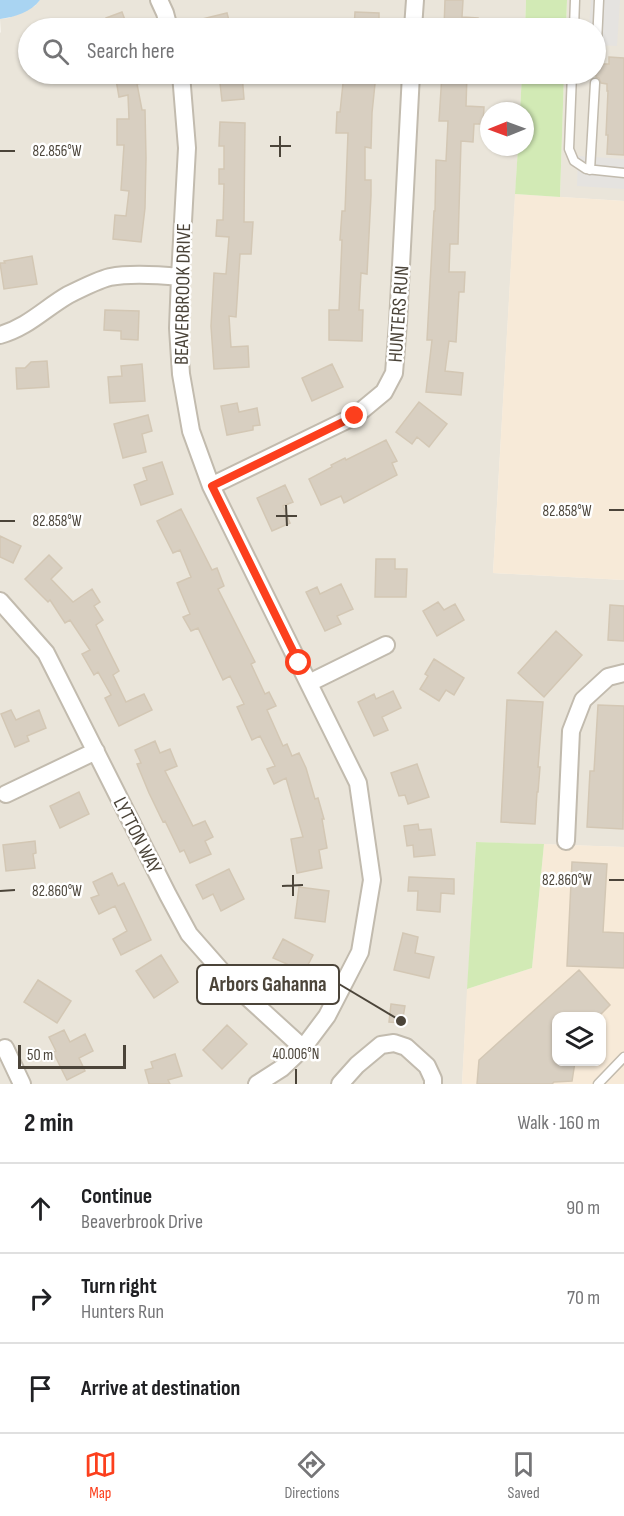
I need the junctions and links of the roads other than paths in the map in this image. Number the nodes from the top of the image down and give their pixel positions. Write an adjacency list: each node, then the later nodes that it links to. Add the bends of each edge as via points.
1 (159, 0): 5 (street)
2 (415, 0): 6 (street)
3 (575, 0): 7 (lane)
4 (599, 0): 8 (lane)
5 (166, 18)
6 (414, 18)
7 (574, 18)
8 (598, 18)
9 (181, 84): 15 (street, BEAVERBROOK DRIVE, via 187,148)
10 (411, 84): 17 (street, HUNTERS RUN, via 394,373 384,392 355,416)
11 (572, 84): 13 (lane, via 569,149 574,161)
12 (595, 84): 13 (lane)
13 (590, 170): 14 (lane)
14 (624, 173)
15 (180, 277): 16 (street, via 154,274 110,278 68,295 30,322); 17 (street, BEAVERBROOK DRIVE, via 181,374 191,431)
16 (0, 335)
17 (212, 486): 21 (street, BEAVERBROOK DRIVE)
18 (0, 601): 22 (street, LYTTON WAY, via 46,653)
19 (386, 645): 21 (street)
20 (624, 673): 24 (street, via 608,677 583,700 571,731)
21 (309, 683): 26 (street, BEAVERBROOK DRIVE, via 358,783 372,880 360,952 327,1016)
22 (96, 751): 23 (street); 26 (street, LYTTON WAY, via 189,934 233,984)
23 (6, 794)
24 (566, 841)
25 (5, 1048): 28 (street)
26 (303, 1048): 29 (street, BEAVERBROOK DRIVE, via 282,1068)
27 (624, 1057): 32 (lane)
28 (22, 1084)
29 (256, 1084)
30 (340, 1084): 31 (street, via 381,1045 394,1043 406,1047 427,1066)
31 (433, 1084)
32 (598, 1084)

